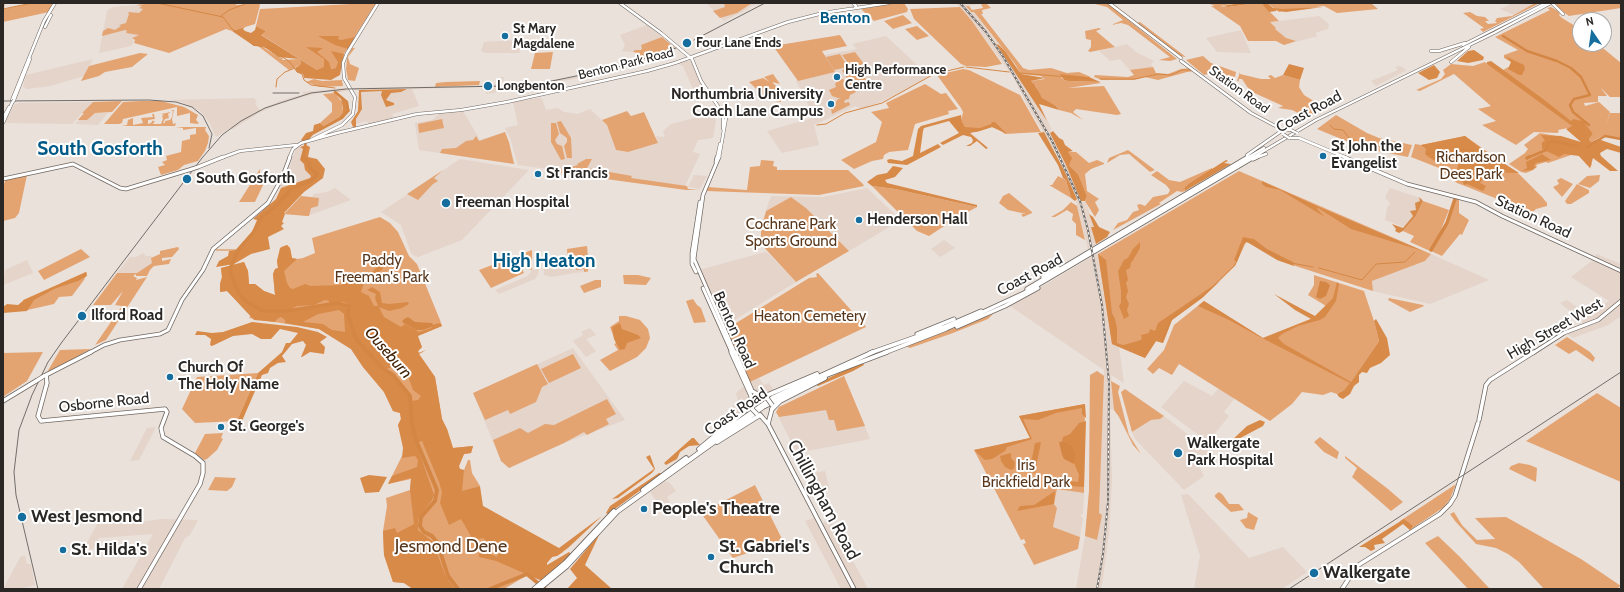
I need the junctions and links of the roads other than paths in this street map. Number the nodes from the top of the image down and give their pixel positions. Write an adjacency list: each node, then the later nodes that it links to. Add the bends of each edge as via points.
1 (56, 3): 21 (main road)
2 (378, 3): 24 (main road, via 345,58 343,72 356,104 352,116 342,125)
3 (620, 3): 17 (main road)
4 (853, 3): 10 (main road)
5 (889, 3): 10 (main road, Benton Park Road)
6 (1109, 3): 25 (main road, Station Road, via 1251,113)
7 (1546, 3): 15 (highway, Coast Road)
8 (1553, 3): 9 (highway); 11 (highway); 13 (highway, Coast Road)
9 (1547, 7): 11 (highway); 13 (highway)
10 (855, 8): 17 (main road, Benton Park Road, via 788,22)
11 (1557, 9): 12 (highway)
12 (1563, 14)
13 (1521, 18): 14 (highway, Coast Road)
14 (1494, 33): 18 (highway, Coast Road); 19 (highway, via 1468,48)
15 (1483, 36): 16 (highway, via 1440,51); 18 (highway, Coast Road)
16 (1431, 51)
17 (689, 58): 26 (main road, Benton Park Road, via 658,68 543,94 466,109 417,114 367,128); 37 (main road, Benton Road, via 701,82 722,113 724,123 718,153 702,192 692,253)
18 (1436, 60): 20 (highway, Coast Road)
19 (1451, 62)
20 (1431, 63): 33 (highway, Coast Road, via 1316,120); 34 (highway, Coast Road, via 1314,119)
21 (12, 102): 22 (main road); 23 (main road)
22 (3, 118)
23 (3, 123)
24 (327, 132): 28 (main road); 30 (main road)
25 (1281, 132): 27 (main road, Station Road, bridge, via 1290,129); 27 (main road, Station Road, bridge, via 1289,138); 34 (highway, via 1274,134)
26 (335, 133): 28 (main road, Benton Park Road); 29 (main road, Benton Park Road)
27 (1298, 135): 38 (main road, Station Road, via 1404,183 1476,202)
28 (320, 137): 29 (main road)
29 (315, 140): 30 (main road)
30 (307, 143): 31 (main road)
31 (298, 145): 35 (main road, bridge, via 240,151 131,188 120,188 78,165 64,164); 44 (main road, via 292,152 282,178 268,203 213,249 206,265 182,300 170,329 160,334 108,343)
32 (1267, 156): 33 (highway)
33 (1238, 166): 43 (highway, Coast Road, via 1057,275 973,317)
34 (1225, 171): 36 (highway, Coast Road)
35 (3, 179)
36 (1087, 252): 39 (highway); 42 (highway, Coast Road, via 1036,284 979,312)
37 (694, 264): 45 (main road, Benton Road, via 752,391); 47 (main road, Benton Road, via 751,396)
38 (1621, 271)
39 (1043, 277)
40 (1621, 301): 57 (main road, High Street West, via 1598,320 1568,331 1490,380 1486,385 1457,490 1450,504 1440,514 1357,566)
41 (954, 319): 42 (highway)
42 (896, 343): 43 (highway, Coast Road)
43 (847, 365): 45 (highway); 48 (highway, via 780,401); 51 (highway, Coast Road, via 763,406)
44 (45, 376): 46 (main road, bridge); 53 (main road, Osborne Road, via 46,383 38,416 41,421 165,409 167,412 161,428 163,437 203,463 204,473 200,484)
45 (763, 397): 47 (main road, via 754,399); 48 (main road, bridge)
46 (3, 401)
47 (751, 405): 49 (main road, bridge); 51 (highway)
48 (772, 408): 49 (main road, via 768,414); 50 (main road)
49 (759, 415): 50 (main road, Chillingham Road); 51 (highway, via 723,439)
50 (768, 424): 56 (main road, Chillingham Road)
51 (701, 449): 52 (highway, Coast Road, via 618,511 578,555)
52 (552, 577): 54 (highway, Coast Road); 55 (highway, Coast Road)
53 (140, 589)
54 (534, 589)
55 (539, 589)
56 (854, 589)
57 (1342, 589)

